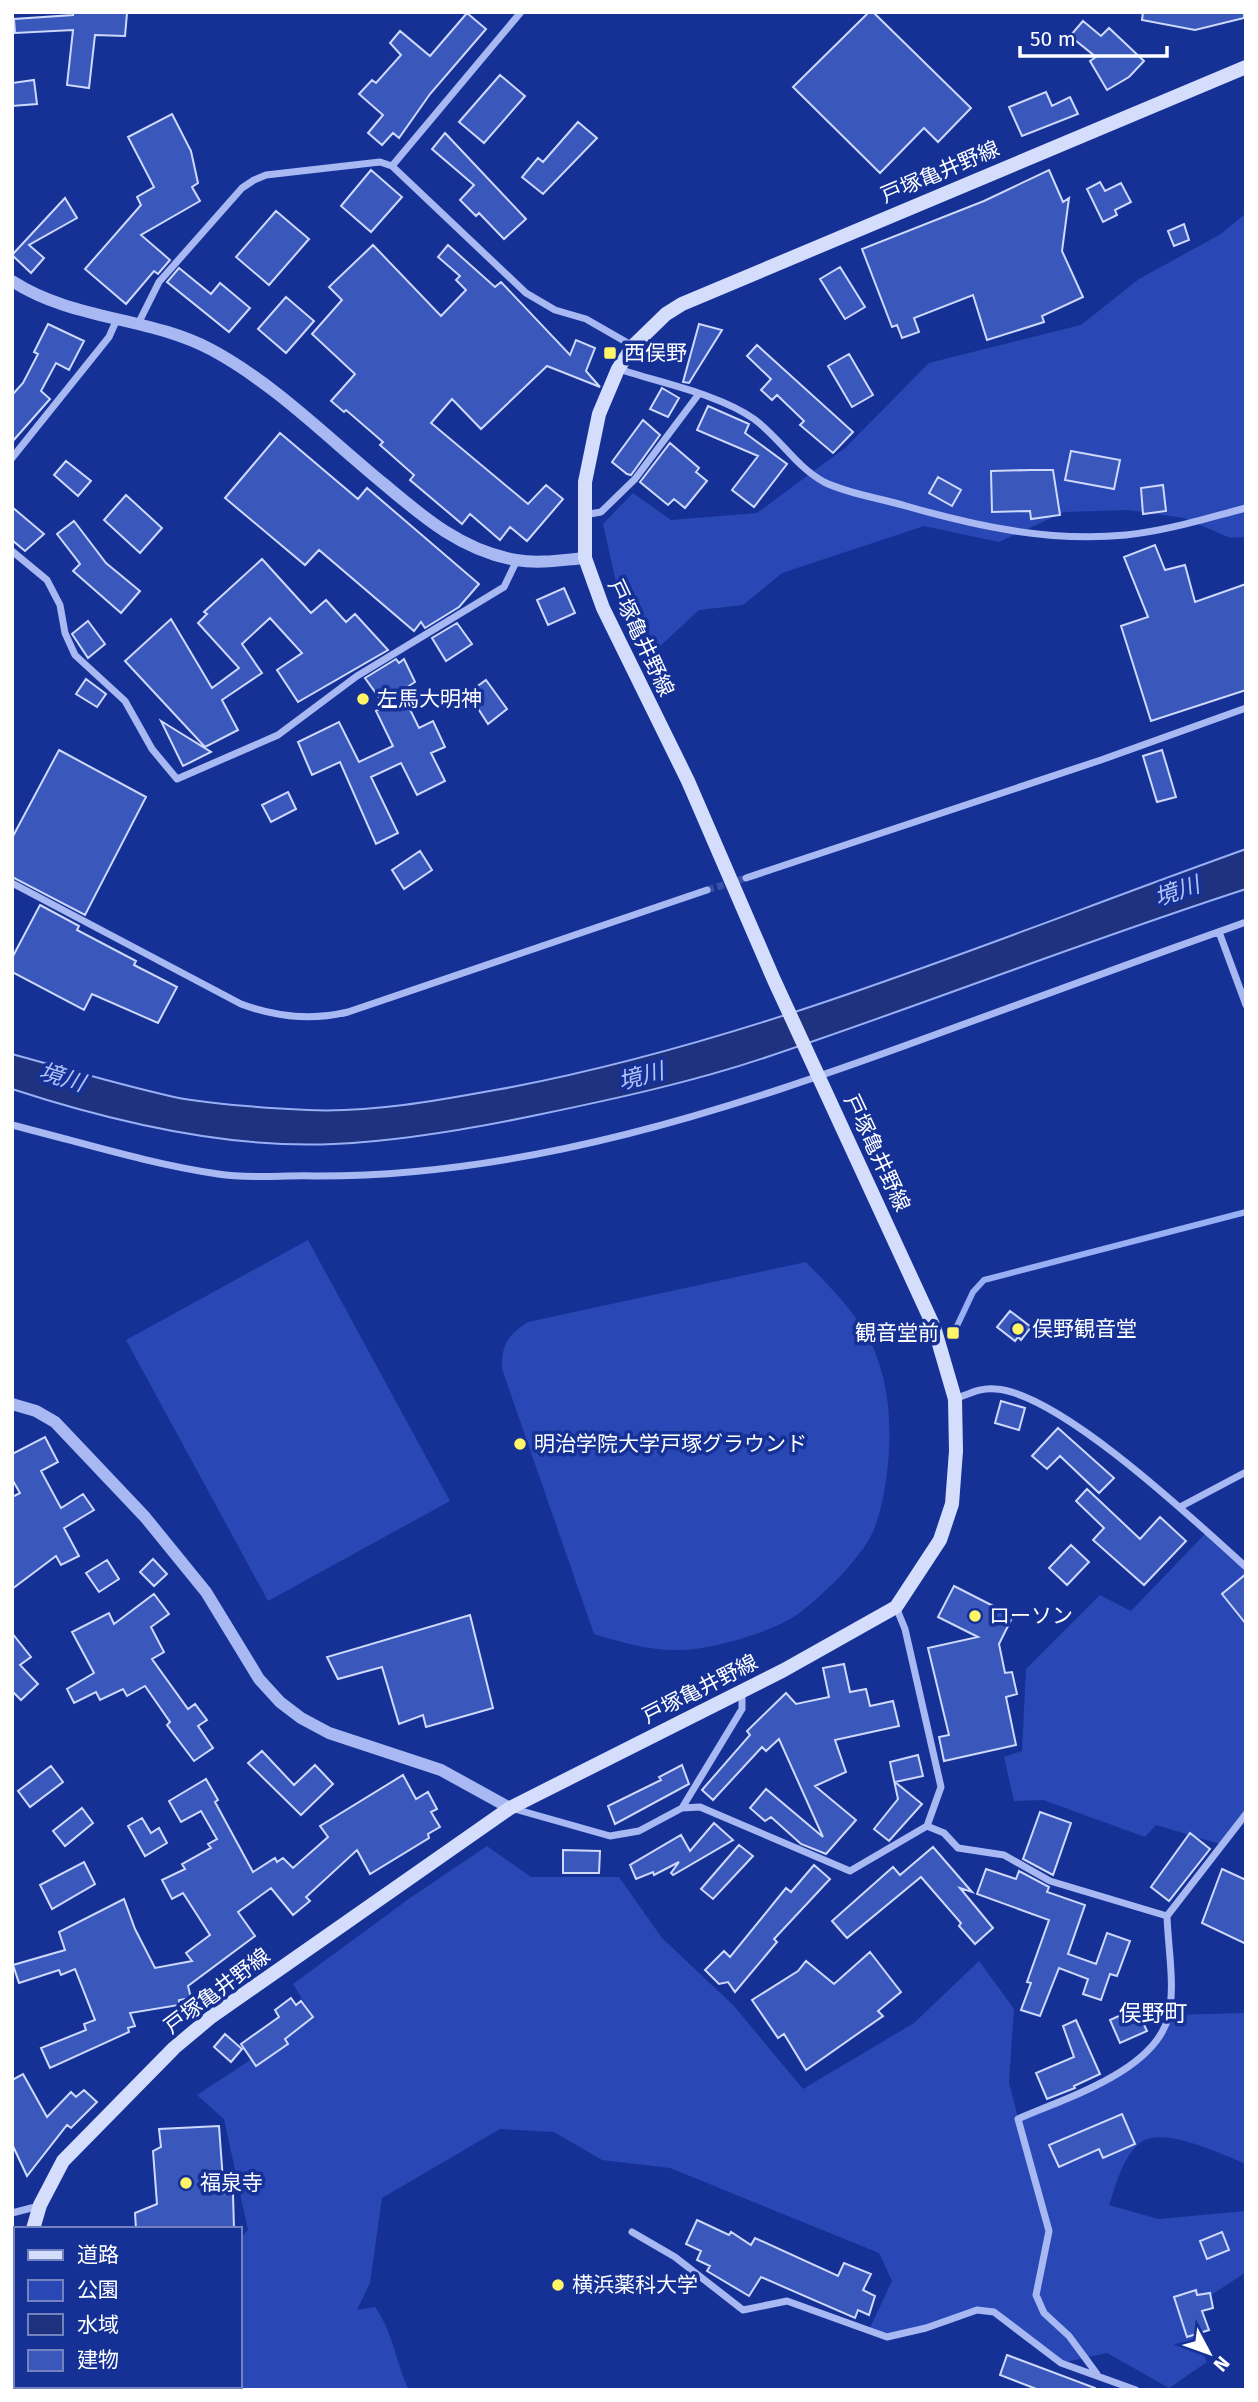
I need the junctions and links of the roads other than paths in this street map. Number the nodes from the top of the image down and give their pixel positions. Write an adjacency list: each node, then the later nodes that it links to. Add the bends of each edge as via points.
1 (521, 12): 3 (street)
2 (1246, 67): 7 (main road, 戸塚亀井野線, via 707,291 666,314)
3 (392, 166): 6 (street, via 380,162 254,180 159,282); 7 (street, via 526,293)
4 (12, 282): 5 (street, via 58,304)
5 (117, 319): 6 (street); 10 (street, via 109,337)
6 (139, 322): 15 (street, via 191,340 239,366 426,520 466,544)
7 (633, 346): 8 (main road, 戸塚亀井野線)
8 (618, 369): 9 (street); 12 (main road, 戸塚亀井野線, via 591,448)
9 (698, 395): 11 (street, via 751,416 773,433 793,460 826,483 968,524 1014,533 1129,535); 12 (street, via 635,479 601,512)
10 (12, 458)
11 (1246, 508)
12 (584, 515): 14 (main road, 戸塚亀井野線)
13 (12, 551): 15 (street, via 47,580 75,655 125,701 152,749 177,779 278,735 357,676 504,587)
14 (585, 558): 15 (street); 23 (main road, 戸塚亀井野線, via 603,608 688,781)
15 (517, 560)
16 (1246, 708): 17 (street)
17 (746, 878)
18 (12, 883): 19 (street, via 241,1004 277,1015 310,1017 348,1012)
19 (708, 890)
20 (1246, 922): 21 (street)
21 (1219, 932): 22 (street); 23 (street)
22 (1246, 1005)
23 (816, 1073): 24 (street, via 702,1116 627,1135 418,1172 221,1175); 25 (main road, 戸塚亀井野線, via 934,1327)
24 (12, 1125)
25 (955, 1399): 28 (street, via 988,1389 1029,1397 1091,1437); 30 (main road, 戸塚亀井野線, via 952,1504 940,1540)
26 (12, 1404): 32 (street, via 55,1422 145,1517 206,1592 259,1679 279,1702 329,1732 441,1770)
27 (1246, 1472): 28 (street)
28 (1180, 1507): 29 (street)
29 (1246, 1567)
30 (896, 1607): 31 (main road, 戸塚亀井野線); 35 (street, via 941,1787)
31 (742, 1692): 32 (main road, 戸塚亀井野線); 33 (street, via 742,1709)
32 (510, 1808): 33 (street, via 610,1836 639,1831); 37 (main road, 戸塚亀井野線, via 211,2017 174,2048 64,2161)
33 (682, 1808): 35 (street, via 700,1807 850,1871)
34 (1246, 1814): 36 (street)
35 (927, 1826): 36 (street, via 944,1833 958,1848 1004,1855 1050,1881)
36 (1167, 1916): 41 (street, via 1169,2015 1154,2045 1127,2068 1018,2119 1049,2231 1036,2294 1044,2313 1069,2336)
37 (40, 2205): 38 (street); 39 (main road, 戸塚亀井野線)
38 (12, 2213)
39 (34, 2227)
40 (632, 2232): 41 (street, via 675,2257 743,2310 787,2301 887,2337 977,2310 994,2312 1061,2363)
41 (1097, 2374): 42 (street)
42 (1136, 2390)

